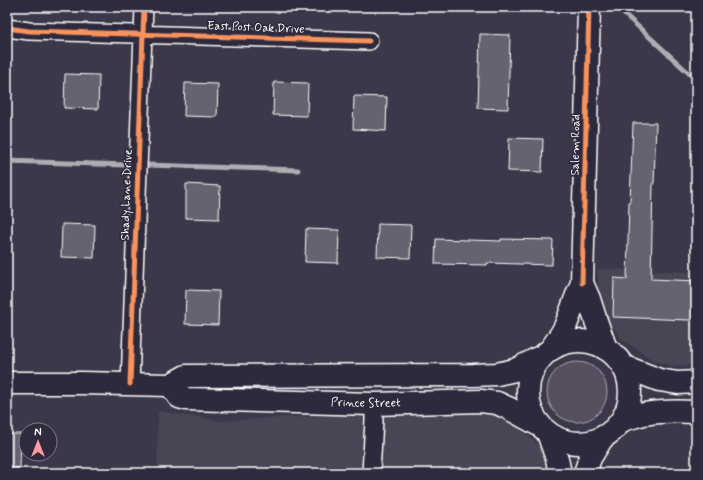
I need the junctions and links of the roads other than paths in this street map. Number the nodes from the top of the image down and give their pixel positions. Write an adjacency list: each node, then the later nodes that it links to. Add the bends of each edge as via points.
1 (144, 7): 4 (street, Shady Lane Drive)
2 (589, 7): 6 (main road, Salem Road)
3 (7, 28): 4 (street, East Post Oak Drive, via 29,31)
4 (143, 34): 5 (street, East Post Oak Drive); 13 (street, Shady Lane Drive)
5 (369, 41)
6 (582, 283): 7 (main road, Salem Road); 8 (main road, Salem Road, via 566,325)
7 (606, 349): 8 (main road, via 598,344 579,341 560,344); 9 (main road)
8 (545, 354): 10 (main road, via 515,370 497,374); 19 (main road, via 533,368 528,388 530,408)
9 (623, 366): 11 (main road, via 659,380); 18 (main road, via 630,393)
10 (289, 376): 14 (main road, via 186,376); 15 (main road, via 272,385 205,384 194,387)
11 (696, 382)
12 (7, 383): 13 (main road)
13 (130, 384): 14 (main road)
14 (170, 385): 15 (main road, via 179,397)
15 (187, 399): 16 (main road, Prince Street)
16 (374, 404): 19 (main road, Prince Street, via 467,401 497,403); 21 (street)
17 (696, 412): 18 (main road, via 644,414)
18 (622, 420): 20 (main road)
19 (544, 429): 20 (main road, via 557,438 575,443 585,443); 22 (main road)
20 (603, 437): 23 (main road, via 590,458)
21 (372, 473)
22 (560, 473)
23 (585, 473)

